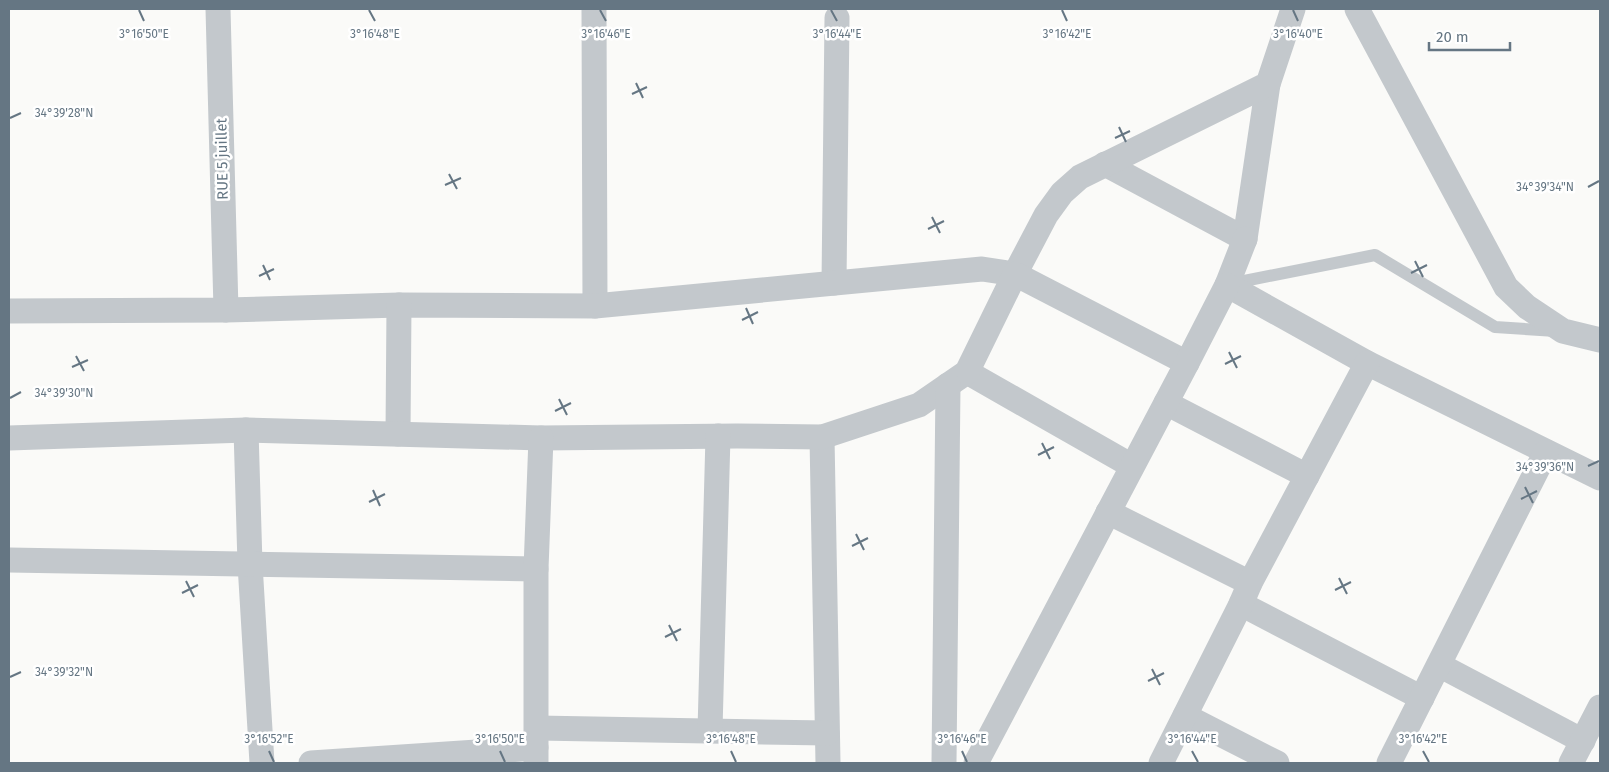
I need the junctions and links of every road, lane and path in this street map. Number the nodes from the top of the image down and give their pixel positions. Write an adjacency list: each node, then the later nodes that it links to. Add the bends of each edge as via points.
1 (218, 9): 14 (street, RUE 5 juillet)
2 (594, 9): 13 (street)
3 (1293, 9): 6 (street)
4 (1357, 9): 16 (street, via 1506,287 1527,307)
5 (837, 18): 10 (street)
6 (1268, 84): 7 (street); 8 (street)
7 (1105, 164): 8 (street); 9 (street, via 1080,177 1062,193 1046,215)
8 (1245, 239): 11 (street)
9 (1015, 274): 10 (street, via 982,268); 18 (street); 20 (street)
10 (834, 283): 13 (street)
11 (1226, 285): 16 (lane, via 1376,254 1495,327); 18 (street); 19 (street)
12 (400, 305): 13 (street); 14 (street); 23 (street)
13 (595, 306)
14 (226, 310): 15 (street)
15 (9, 311)
16 (1563, 331): 17 (street)
17 (1600, 340)
18 (1187, 363): 21 (street)
19 (1367, 363): 28 (street); 30 (street)
20 (957, 378): 25 (street, via 919,405); 29 (street); 49 (street)
21 (1166, 403): 29 (street); 30 (street)
22 (246, 430): 23 (street); 26 (street); 34 (street)
23 (398, 434): 27 (street)
24 (718, 436): 25 (street); 27 (street); 41 (street)
25 (822, 437): 42 (street)
26 (9, 438)
27 (540, 438): 35 (street)
28 (1546, 452): 31 (street); 37 (street)
29 (1132, 466): 32 (street)
30 (1307, 476): 36 (street)
31 (1600, 478)
32 (1108, 512): 36 (street); 45 (street)
33 (9, 560): 34 (street)
34 (250, 564): 35 (street); 46 (street)
35 (536, 569): 44 (street)
36 (1246, 593): 38 (street); 40 (street)
37 (1439, 665): 38 (street); 43 (street)
38 (1422, 698): 52 (street)
39 (1600, 707): 43 (street)
40 (1185, 716): 50 (street); 51 (street)
41 (710, 730): 42 (street); 44 (street)
42 (827, 732): 48 (street)
43 (1583, 741): 53 (street)
44 (536, 746): 47 (street)
45 (983, 761)
46 (262, 763)
47 (311, 763)
48 (828, 763)
49 (944, 763)
50 (1161, 763)
51 (1277, 763)
52 (1389, 763)
53 (1572, 763)

